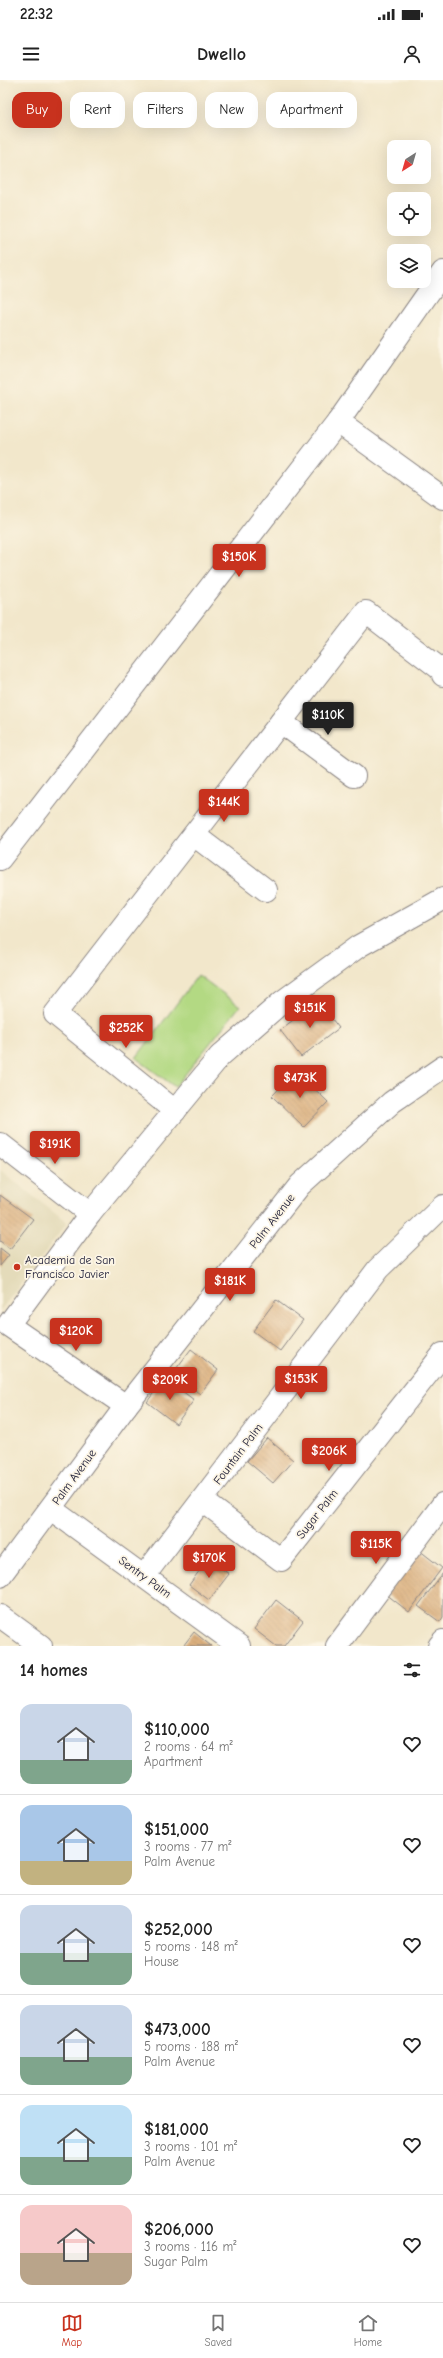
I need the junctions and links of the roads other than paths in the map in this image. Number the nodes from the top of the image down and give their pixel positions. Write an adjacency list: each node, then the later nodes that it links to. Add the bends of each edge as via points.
1 (443, 272): 2 (street)
2 (338, 422): 3 (street); 8 (street)
3 (443, 498)
4 (443, 675): 5 (street, via 443,671 366,612)
5 (281, 722): 6 (street); 7 (street)
6 (354, 776)
7 (194, 835): 9 (street); 12 (street, via 55,1014)
8 (0, 859)
9 (266, 890)
10 (443, 899): 12 (street, via 359,946 282,1002 220,1056)
11 (443, 1067): 17 (street, Palm Avenue, via 392,1102 300,1185)
12 (175, 1111): 15 (street)
13 (0, 1144): 15 (street)
14 (443, 1206): 18 (street, Fountain Palm, via 378,1269)
15 (90, 1214): 17 (street, via 8,1325)
16 (443, 1354): 18 (street, Sugar Palm, via 281,1560)
17 (126, 1406): 20 (street, Palm Avenue)
18 (203, 1501): 22 (street, Fountain Palm)
19 (443, 1504): 27 (street)
20 (51, 1509): 21 (street, Palm Avenue); 22 (street, Sentry Palm)
21 (0, 1576)
22 (144, 1576): 26 (street, Sentry Palm)
23 (0, 1616): 25 (street)
24 (443, 1641): 28 (street)
25 (41, 1646)
26 (239, 1646)
27 (337, 1646)
28 (439, 1646)

